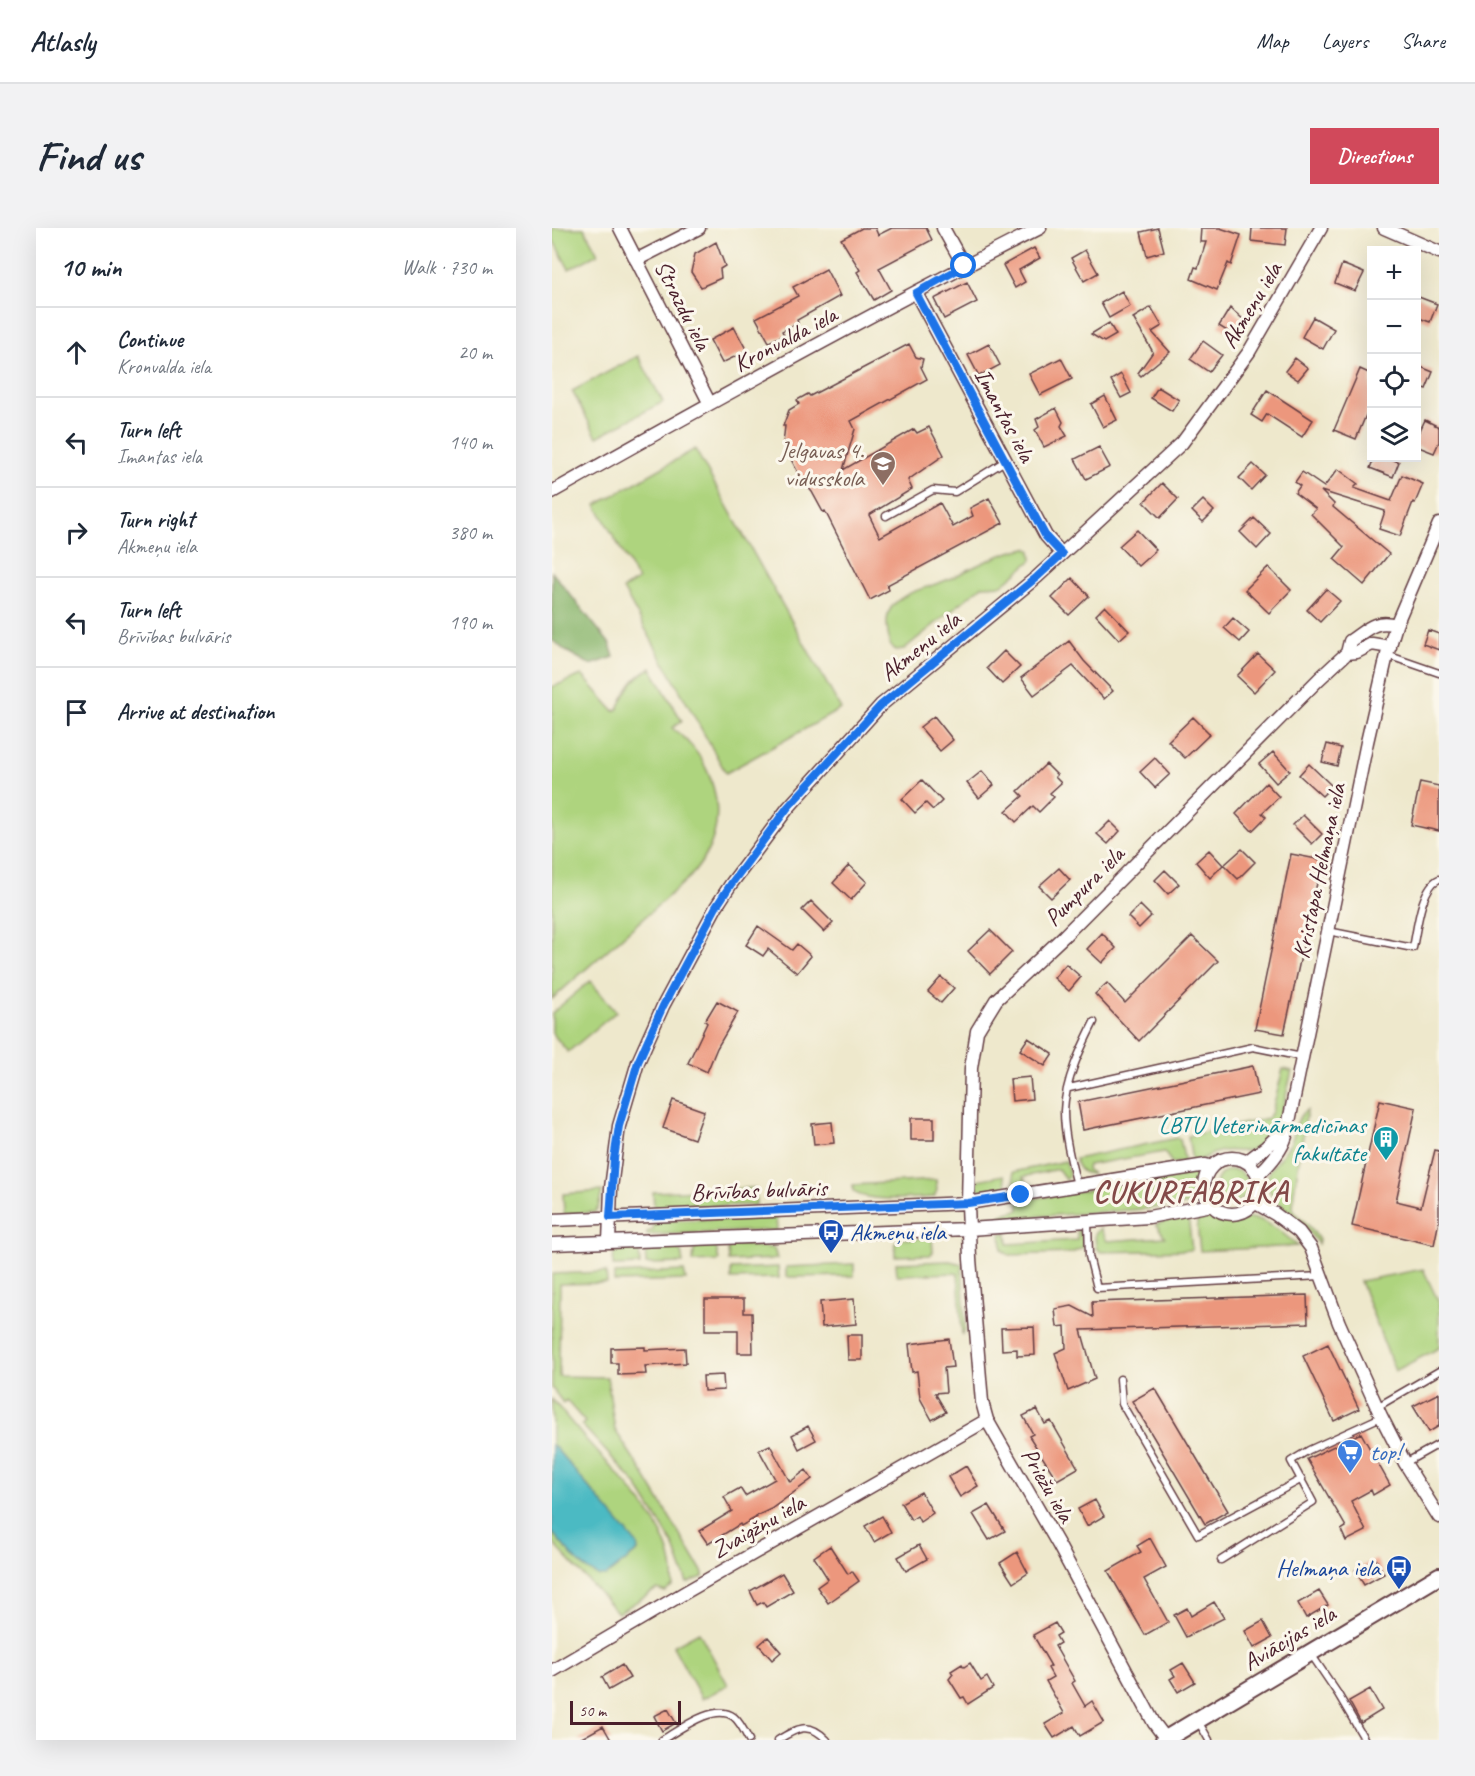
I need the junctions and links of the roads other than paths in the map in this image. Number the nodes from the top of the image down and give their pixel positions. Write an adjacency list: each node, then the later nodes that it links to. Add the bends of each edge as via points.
1 (620, 228): 8 (street, Strazdu iela)
2 (699, 228): 8 (street, Strazdu iela)
3 (943, 228): 9 (street)
4 (1040, 228): 9 (street, Kronvalda iela)
5 (1321, 228): 16 (street, Akmeņu iela, via 1249,352 1182,443)
6 (1383, 228): 7 (street)
7 (1439, 252)
8 (636, 260): 11 (street, Strazdu iela)
9 (964, 266): 10 (street, Kronvalda iela)
10 (916, 293): 11 (street, Kronvalda iela); 12 (street, Imantas iela)
11 (710, 402): 13 (street, Kronvalda iela)
12 (1006, 461): 14 (lane, via 956,492 933,490); 16 (street, Imantas iela, via 1046,537)
13 (552, 492)
14 (886, 516)
15 (1439, 524): 17 (street)
16 (1062, 554): 34 (street, Akmeņu iela, via 881,705 788,807 731,884 663,1006 638,1062 619,1126)
17 (1396, 626): 18 (street, Kristapa Helmaņa iela); 19 (street, Pumpura iela, via 1380,622 1373,625 1350,641)
18 (1389, 651): 19 (street, Pumpura iela, via 1372,644); 20 (lane); 22 (street, Kristapa Helmaņa iela)
19 (1347, 653): 32 (street, Pumpura iela, via 996,1000 977,1031 971,1068)
20 (1439, 673)
21 (1439, 879): 22 (lane, via 1426,890 1413,948)
22 (1328, 931): 24 (street, Kristapa Helmaņa iela)
23 (1094, 1022): 25 (lane, via 1073,1066)
24 (1302, 1057): 25 (lane, via 1253,1047); 26 (street, Kristapa Helmaņa iela)
25 (1069, 1088): 30 (lane, via 1064,1110)
26 (1287, 1127): 27 (street); 29 (street, Kristapa Helmaņa iela, via 1276,1157)
27 (1246, 1162): 28 (street, Brīvības bulvāris, via 1221,1159); 29 (street)
28 (1211, 1167): 30 (street, Brīvības bulvāris); 33 (street, via 1203,1186)
29 (1258, 1175): 31 (street, via 1260,1184)
30 (1077, 1187): 32 (street, Brīvības bulvāris)
31 (1254, 1202): 33 (street, Brīvības bulvāris, via 1239,1213 1229,1214); 40 (street, via 1299,1232 1311,1248)
32 (968, 1203): 34 (street, Brīvības bulvāris); 37 (street)
33 (1212, 1206): 36 (street, Brīvības bulvāris)
34 (610, 1217): 35 (street, Brīvības bulvāris); 38 (street, Akmeņu iela)
35 (552, 1220)
36 (1088, 1222): 37 (street, Brīvības bulvāris); 40 (lane, via 1089,1256 1097,1287)
37 (969, 1229): 38 (street, Brīvības bulvāris); 44 (street, Priežu iela, via 982,1402)
38 (609, 1242): 39 (street, Brīvības bulvāris)
39 (552, 1244)
40 (1321, 1276): 43 (street)
41 (1439, 1371): 43 (lane)
42 (1120, 1379): 47 (lane, via 1122,1404 1198,1535)
43 (1379, 1412): 46 (street, via 1394,1447); 47 (lane, via 1292,1461)
44 (987, 1420): 52 (street, Zvaigžņu iela); 54 (street, Priežu iela)
45 (1439, 1444): 46 (lane)
46 (1406, 1463): 48 (street)
47 (1302, 1479): 49 (lane, via 1313,1502)
48 (1439, 1517)
49 (1221, 1560)
50 (1439, 1576): 51 (main road, Aviācijas iela)
51 (1310, 1653): 53 (main road, Aviācijas iela); 60 (lane)
52 (552, 1671)
53 (1197, 1720): 54 (main road, Aviācijas iela); 59 (lane)
54 (1165, 1739)
55 (662, 1740): 56 (lane, via 716,1712 735,1718)
56 (749, 1740)
57 (778, 1740): 58 (lane, via 807,1727)
58 (827, 1740)
59 (1209, 1740)
60 (1365, 1740)

